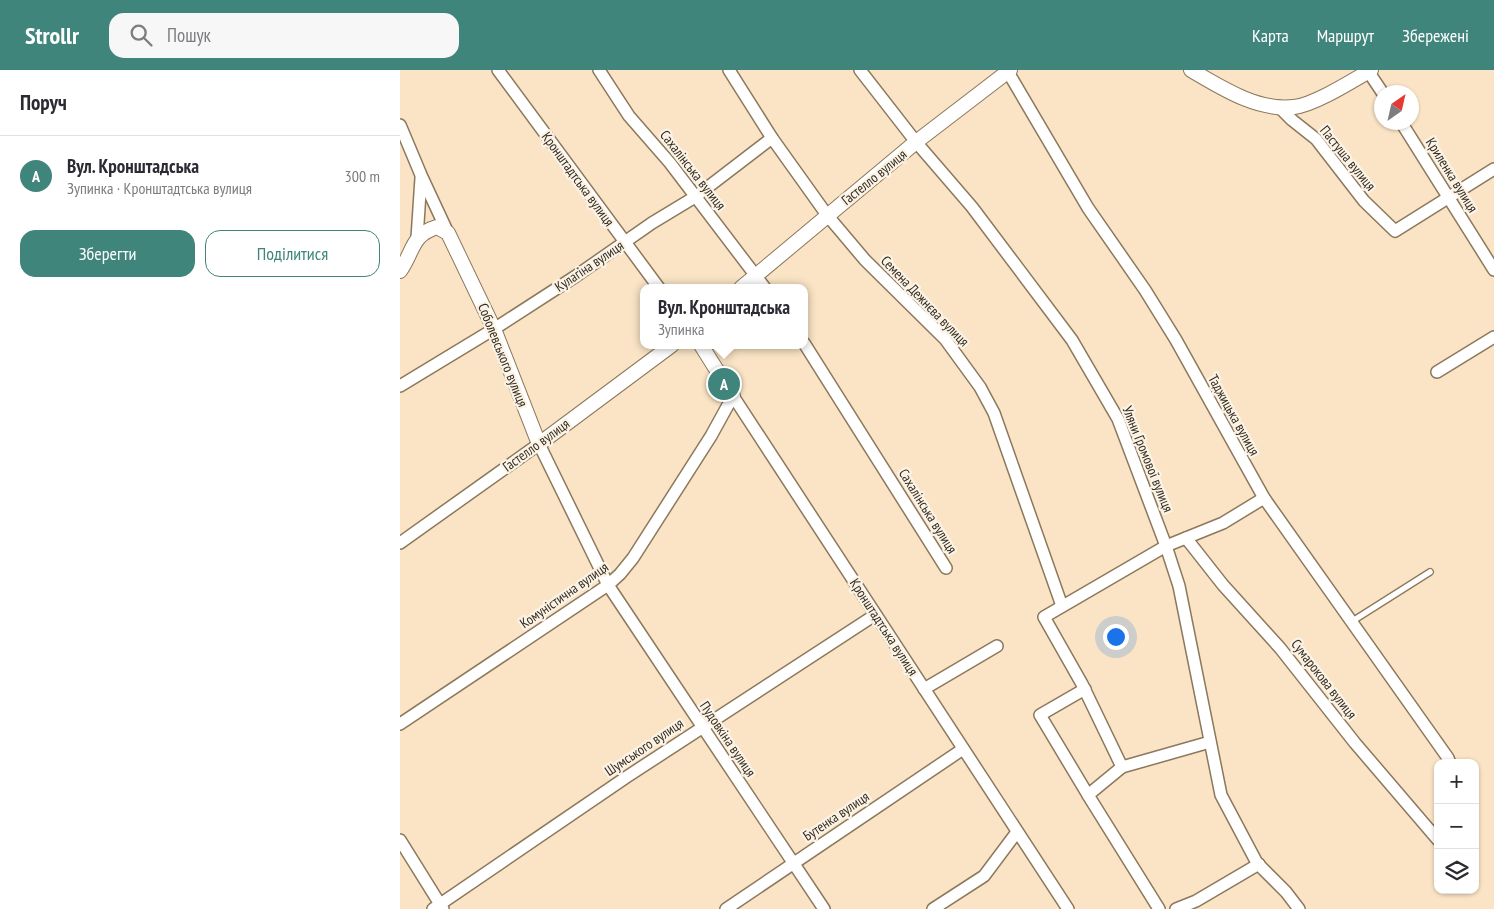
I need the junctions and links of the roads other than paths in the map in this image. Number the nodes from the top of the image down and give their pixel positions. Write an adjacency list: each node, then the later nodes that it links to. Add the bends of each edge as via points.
1 (498, 70): 22 (street, Кронштадтська вулиця)
2 (599, 70): 17 (street, Сахалінська вулиця, via 629,116 670,162)
3 (730, 70): 13 (street, Семена Дежнєва вулиця)
4 (860, 70): 14 (street, Уляни Громової вулиця)
5 (1191, 70): 8 (street)
6 (1009, 71): 14 (street, Гастелло вулиця); 38 (street, Таджицька вулиця, via 1088,208 1176,340)
7 (1369, 71): 9 (street); 10 (street, via 1313,101 1295,107)
8 (1211, 75): 10 (street, via 1239,96 1259,104)
9 (1378, 85)
10 (1278, 106): 18 (street, Пастуша вулиця, via 1316,139 1364,201 1395,230)
11 (400, 125): 16 (street, Соболевського вулиця)
12 (1406, 130): 18 (street, Криленка вулиця)
13 (772, 138): 17 (street, Кулагіна вулиця); 19 (street, Семена Дежнєва вулиця)
14 (916, 142): 19 (street, Гастелло вулиця); 41 (street, Уляни Громової вулиця, via 972,207 1072,340 1118,419)
15 (1494, 169): 18 (street)
16 (421, 175): 20 (street, Соболевського вулиця); 21 (street)
17 (695, 197): 22 (street, Кулагіна вулиця); 25 (street, Сахалінська вулиця)
18 (1448, 197): 23 (street, Криленка вулиця)
19 (827, 215): 25 (street, Гастелло вулиця); 45 (street, Семена Дежнєва вулиця, via 865,260 945,339 980,387 994,413)
20 (448, 233): 21 (street, via 437,227); 29 (street, Соболевського вулиця)
21 (417, 238): 24 (street)
22 (624, 242): 26 (street, Кронштадтська вулиця); 29 (street, Кулагіна вулиця)
23 (1494, 270)
24 (400, 271)
25 (756, 275): 27 (street, Гастелло вулиця); 28 (street, Сахалінська вулиця)
26 (656, 284)
27 (746, 284)
28 (762, 284)
29 (494, 329): 35 (street, Кулагіна вулиця); 37 (street, Соболевського вулиця)
30 (1494, 337): 34 (street)
31 (667, 349): 37 (street, Гастелло вулиця)
32 (703, 349): 36 (street, Кронштадтська вулиця)
33 (808, 349): 42 (street, Сахалінська вулиця)
34 (1437, 372)
35 (400, 386)
36 (733, 396): 44 (street, Комуністична вулиця, via 633,558); 46 (street, Кронштадтська вулиця)
37 (539, 444): 40 (street, Гастелло вулиця); 44 (street, Соболевського вулиця)
38 (1264, 498): 39 (street, via 1222,523); 47 (street, Таджицька вулиця)
39 (1186, 538): 41 (street); 59 (street, Сумарокова вулиця)
40 (400, 543)
41 (1166, 546): 45 (street); 53 (street, Уляни Громової вулиця, via 1179,586)
42 (946, 568)
43 (1430, 572): 47 (lane)
44 (608, 585): 51 (street, Комуністична вулиця); 52 (street, Пудовкіна вулиця)
45 (1062, 606): 50 (street, via 1044,617)
46 (876, 615): 49 (street, Кронштадтська вулиця); 52 (street, Шумського вулиця)
47 (1351, 622): 55 (street, Таджицька вулиця)
48 (997, 646): 49 (street)
49 (924, 688): 54 (street, Кронштадтська вулиця)
50 (1085, 689): 56 (street); 57 (street, via 1040,716)
51 (400, 724)
52 (702, 726): 61 (street, Пудовкіна вулиця); 64 (street, Шумського вулиця)
53 (1210, 742): 56 (street); 62 (street, Уляни Громової вулиця, via 1221,795)
54 (964, 749): 58 (street, Кронштадтська вулиця); 61 (street, Бутенка вулиця)
55 (1448, 759)
56 (1122, 767): 57 (street)
57 (1088, 795): 68 (street)
58 (1018, 832): 63 (street, Кронштадтська вулиця); 67 (street, via 984,876)
59 (1434, 835)
60 (400, 840): 64 (street)
61 (793, 863): 65 (street, Бутенка вулиця); 66 (street, Пудовкіна вулиця)
62 (1259, 864): 69 (street); 70 (street, Уляни Громової вулиця)
63 (1062, 906)
64 (439, 908)
65 (726, 909)
66 (824, 909)
67 (933, 909)
68 (1159, 909)
69 (1176, 909)
70 (1299, 909)

